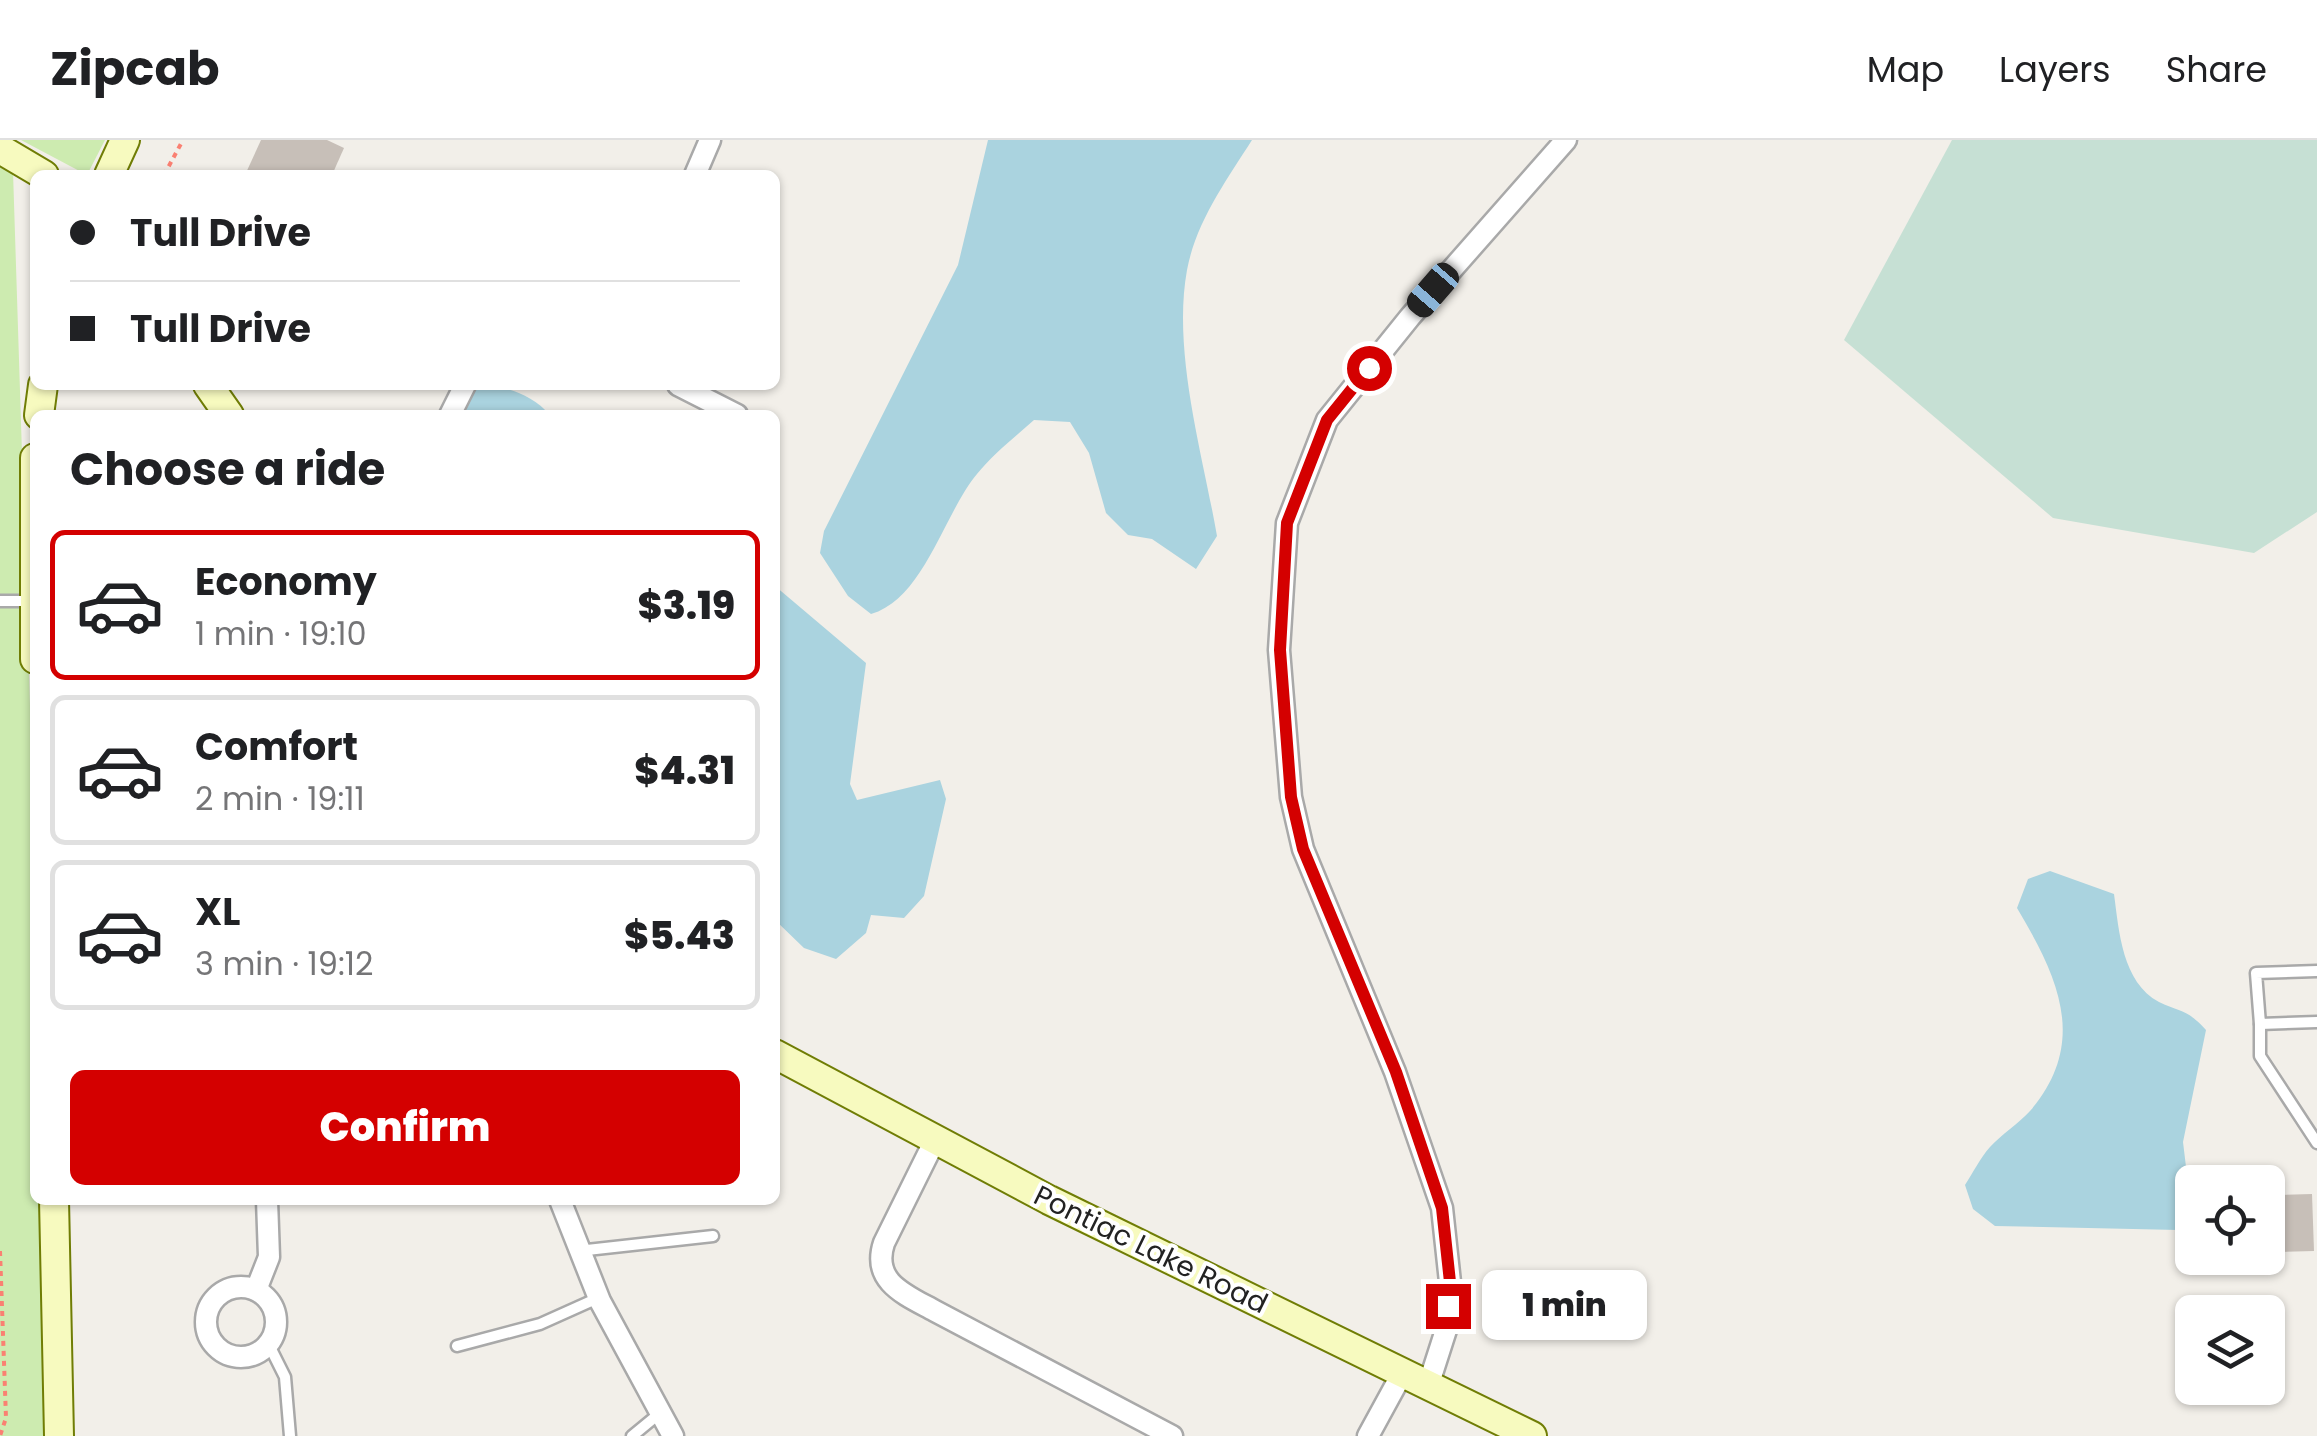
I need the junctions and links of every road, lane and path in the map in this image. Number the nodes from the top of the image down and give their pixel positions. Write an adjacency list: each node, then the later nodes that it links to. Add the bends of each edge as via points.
1 (125, 140): 7 (street)
2 (183, 140): 8 (path)
3 (710, 140): 9 (street)
4 (1566, 140): 30 (street, via 1327,420 1287,523 1280,650 1291,797 1303,849 1396,1072 1442,1208 1450,1282 1446,1330)
5 (0, 149): 6 (street)
6 (36, 170)
7 (110, 170)
8 (167, 170)
9 (697, 170)
10 (688, 390): 11 (street)
11 (727, 410)
12 (0, 601): 13 (lane)
13 (30, 601)
14 (2317, 971): 16 (lane, via 2256,974)
15 (2317, 1022): 16 (lane)
16 (2260, 1024): 19 (lane, via 2260,1056)
17 (780, 1057): 18 (street, Pontiac Lake Road)
18 (935, 1140): 30 (street, Pontiac Lake Road); 37 (street, via 884,1243 882,1275 935,1312)
19 (2317, 1143)
20 (54, 1205): 33 (street)
21 (266, 1205): 26 (street, via 269,1257)
22 (562, 1205): 25 (street)
23 (713, 1236): 25 (lane)
24 (0, 1251): 32 (path, via 6,1400)
25 (578, 1251): 27 (street)
26 (256, 1290): 28 (street, via 275,1310); 28 (street, via 235,1287 214,1300 208,1334 236,1357)
27 (598, 1298): 29 (lane, via 540,1324); 31 (street)
28 (269, 1344): 34 (lane, via 285,1377)
29 (457, 1346)
30 (1416, 1377): 38 (street); 39 (street, Pontiac Lake Road)
31 (660, 1413): 35 (lane); 36 (street)
32 (0, 1436)
33 (59, 1436)
34 (290, 1436)
35 (632, 1436)
36 (673, 1436)
37 (1172, 1436)
38 (1368, 1436)
39 (1532, 1436)

